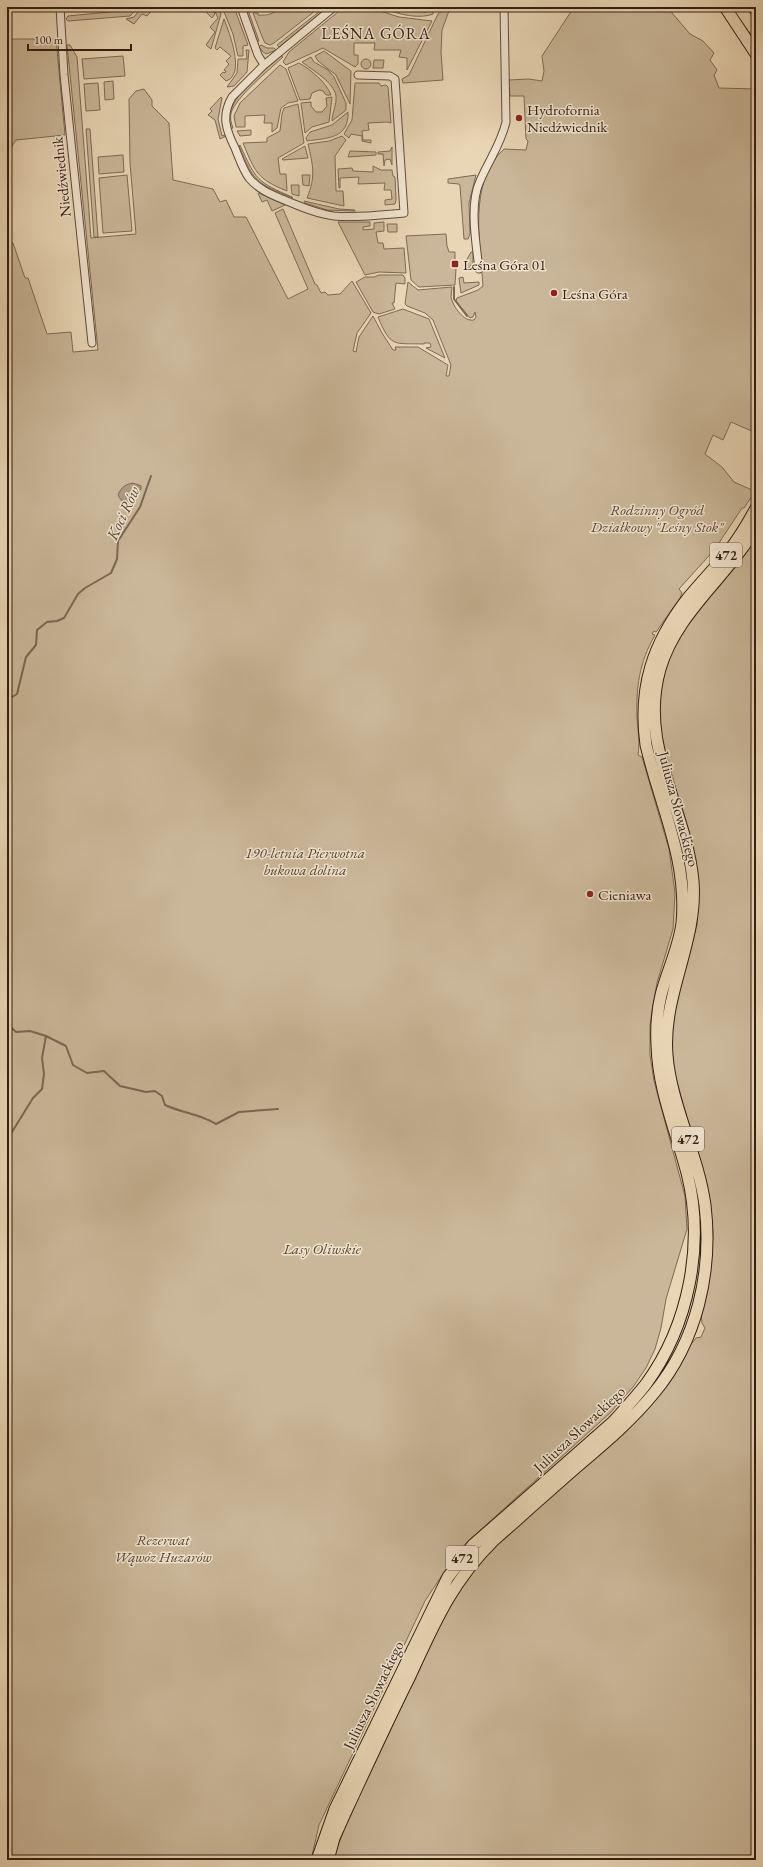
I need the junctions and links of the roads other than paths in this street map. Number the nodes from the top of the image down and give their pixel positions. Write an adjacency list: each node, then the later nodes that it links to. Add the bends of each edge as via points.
1 (60, 7): 12 (street, Niedźwiednik, via 64,75)
2 (240, 7): 9 (street)
3 (334, 7): 9 (street)
4 (504, 7): 11 (street, via 506,122 502,137 480,181 476,195)
5 (725, 7): 8 (main road)
6 (740, 7): 7 (main road)
7 (756, 32)
8 (756, 54)
9 (264, 65): 10 (street, via 232,97 225,115 225,124 231,140 247,175 253,182 262,190 319,213 334,216 404,213 395,79 390,76)
10 (358, 75)
11 (479, 269)
12 (92, 343)
13 (756, 508): 15 (main road, Juliusza Słowackiego / 472, via 730,550 689,597 670,624 654,654 644,698 646,745 675,844 683,888 680,930 657,1019 660,1076 688,1176 693,1211 691,1272 681,1316 660,1362 632,1401 603,1430 473,1545 460,1560 436,1598)
14 (756, 528): 15 (main road, Juliusza Słowackiego / 472, via 745,547 695,606 672,638 660,669 654,706 654,727 660,758 684,837 693,881 690,934 673,990 666,1040 672,1084 698,1170 706,1216 705,1275 692,1326 671,1370 640,1409 478,1555 463,1574)
15 (403, 1678): 16 (main road, Juliusza Słowackiego / 472)
16 (387, 1711): 17 (main road, Juliusza Słowackiego / 472, via 335,1809); 18 (main road, Juliusza Słowackiego / 472, via 334,1838)
17 (317, 1860)
18 (328, 1860)

